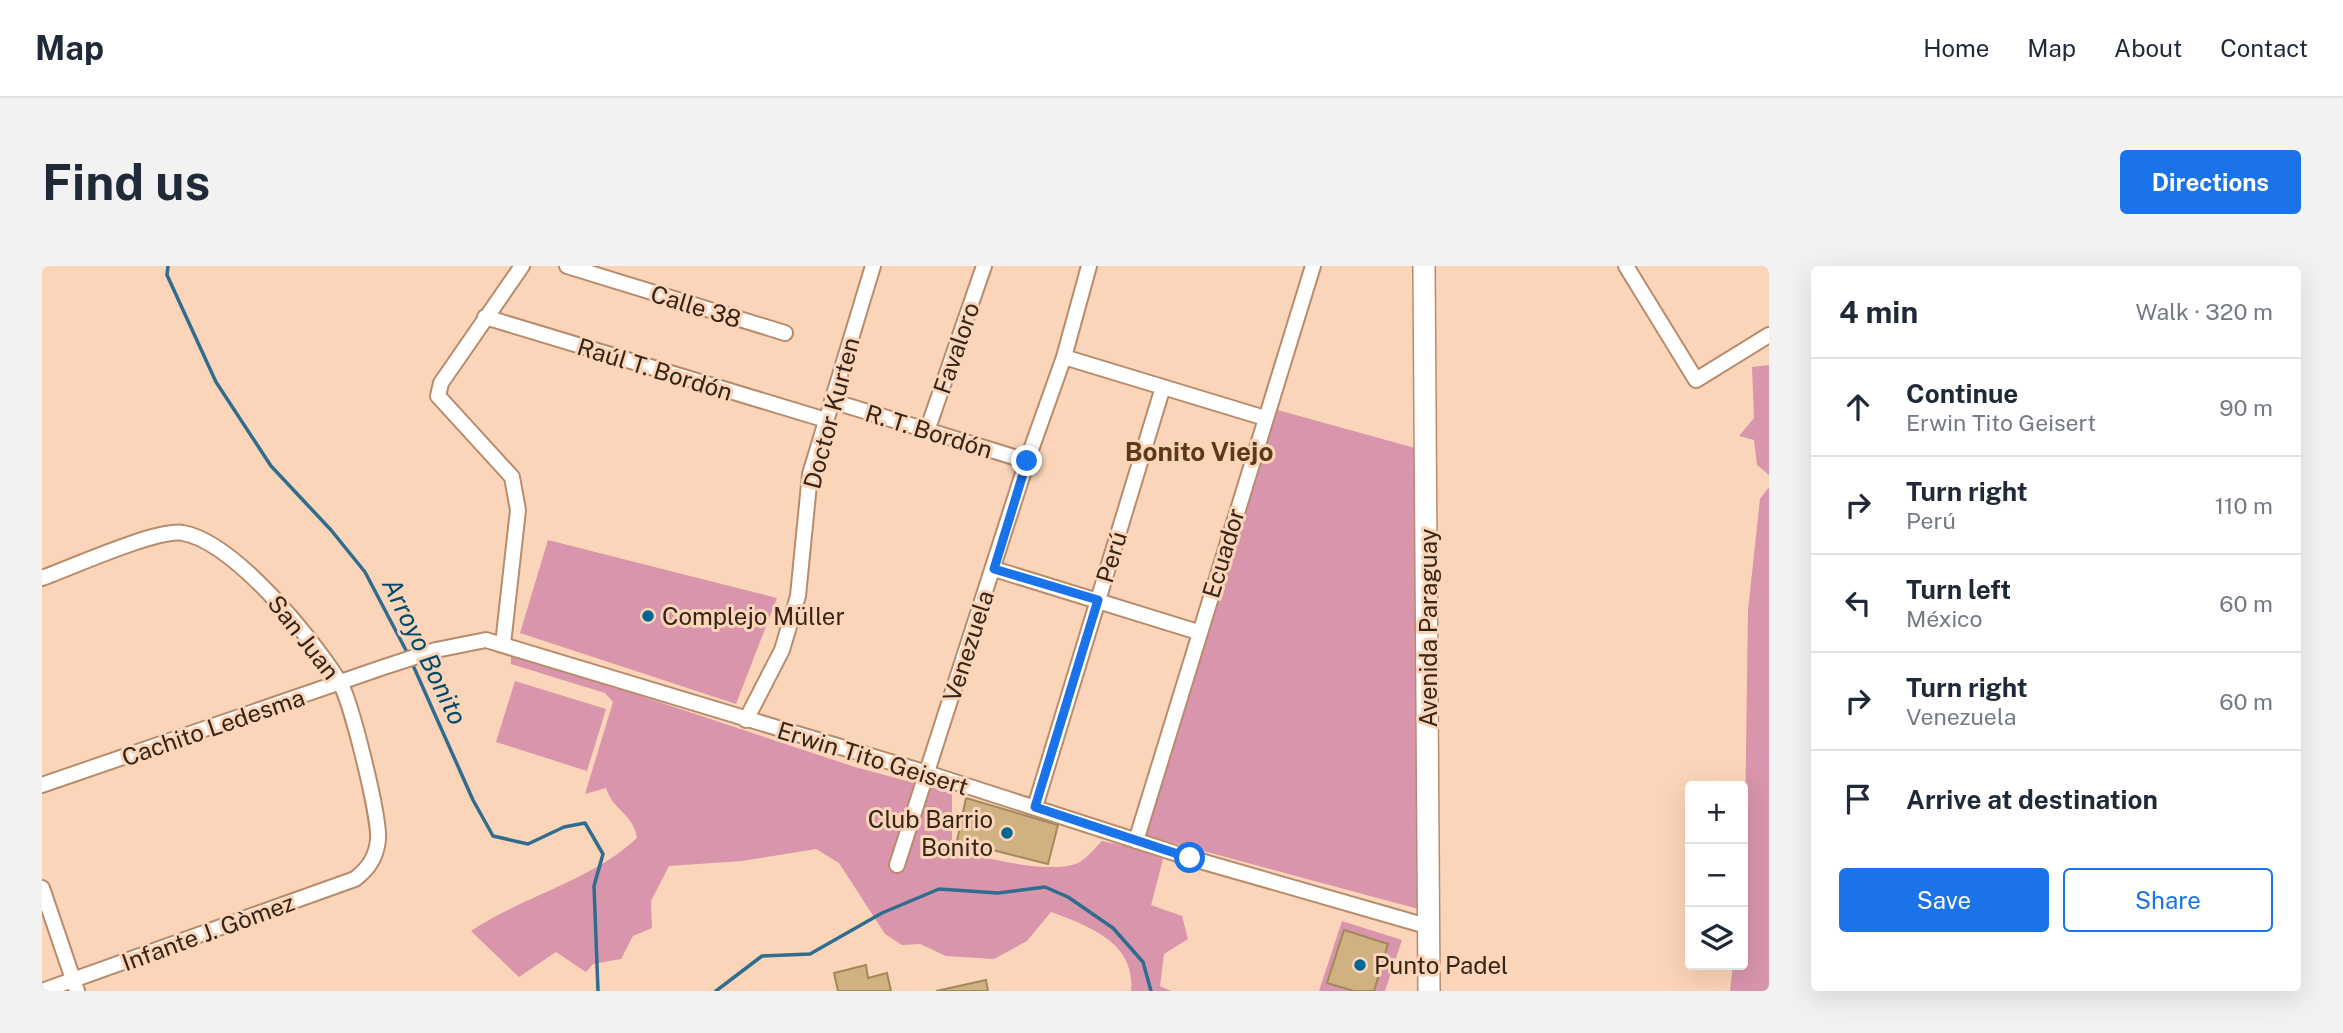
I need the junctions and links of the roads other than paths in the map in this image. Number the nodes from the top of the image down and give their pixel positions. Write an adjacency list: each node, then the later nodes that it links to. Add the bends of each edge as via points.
1 (522, 266): 9 (street)
2 (567, 266): 10 (street, Calle 38)
3 (873, 266): 14 (street, Doctor Kurten)
4 (984, 266): 17 (street, Favaloro)
5 (1090, 266): 12 (street, Venezuela)
6 (1313, 266): 15 (street, Ecuador)
7 (1424, 266): 34 (main road, Avenida Paraguay)
8 (1626, 266): 11 (street, via 1696,380)
9 (485, 317): 16 (street, Raúl T. Bordón); 23 (street, via 438,396 512,477 518,510)
10 (785, 333)
11 (1769, 335)
12 (1064, 357): 13 (street); 18 (street, Venezuela)
13 (1163, 387): 15 (street); 21 (street, Perú)
14 (832, 401): 16 (street, Doctor Kurten); 17 (street, R. T. Bordón)
15 (1265, 418): 22 (street, Ecuador)
16 (826, 420): 26 (street, Doctor Kurten, via 810,474 798,596 782,650)
17 (927, 431): 18 (street, R. T. Bordón)
18 (1027, 461): 19 (street, Venezuela)
19 (994, 569): 21 (street); 27 (street, Venezuela)
20 (42, 578): 25 (street, San Juan, via 155,537 181,532 202,539 265,587)
21 (1098, 600): 22 (street); 29 (street, Perú)
22 (1198, 632): 30 (street, Ecuador)
23 (503, 644): 24 (street, Erwin Tito Geisert, via 486,640); 26 (street, Erwin Tito Geisert)
24 (384, 667): 25 (street, Cachito Ledesma)
25 (341, 683): 28 (street, Cachito Ledesma); 32 (street, San Juan, via 377,808 378,841)
26 (746, 720): 27 (street, Erwin Tito Geisert)
27 (927, 773): 29 (street, Erwin Tito Geisert); 31 (street, Venezuela)
28 (42, 785)
29 (1035, 807): 30 (street, Erwin Tito Geisert)
30 (1136, 841): 34 (street, Erwin Tito Geisert)
31 (897, 865)
32 (370, 867): 35 (street, Infante J. Gòmez, via 355,880)
33 (42, 888): 35 (street)
34 (1430, 927): 37 (main road, Avenida Paraguay)
35 (75, 985): 36 (street, Infante J. Gòmez)
36 (42, 990)
37 (1429, 991)

